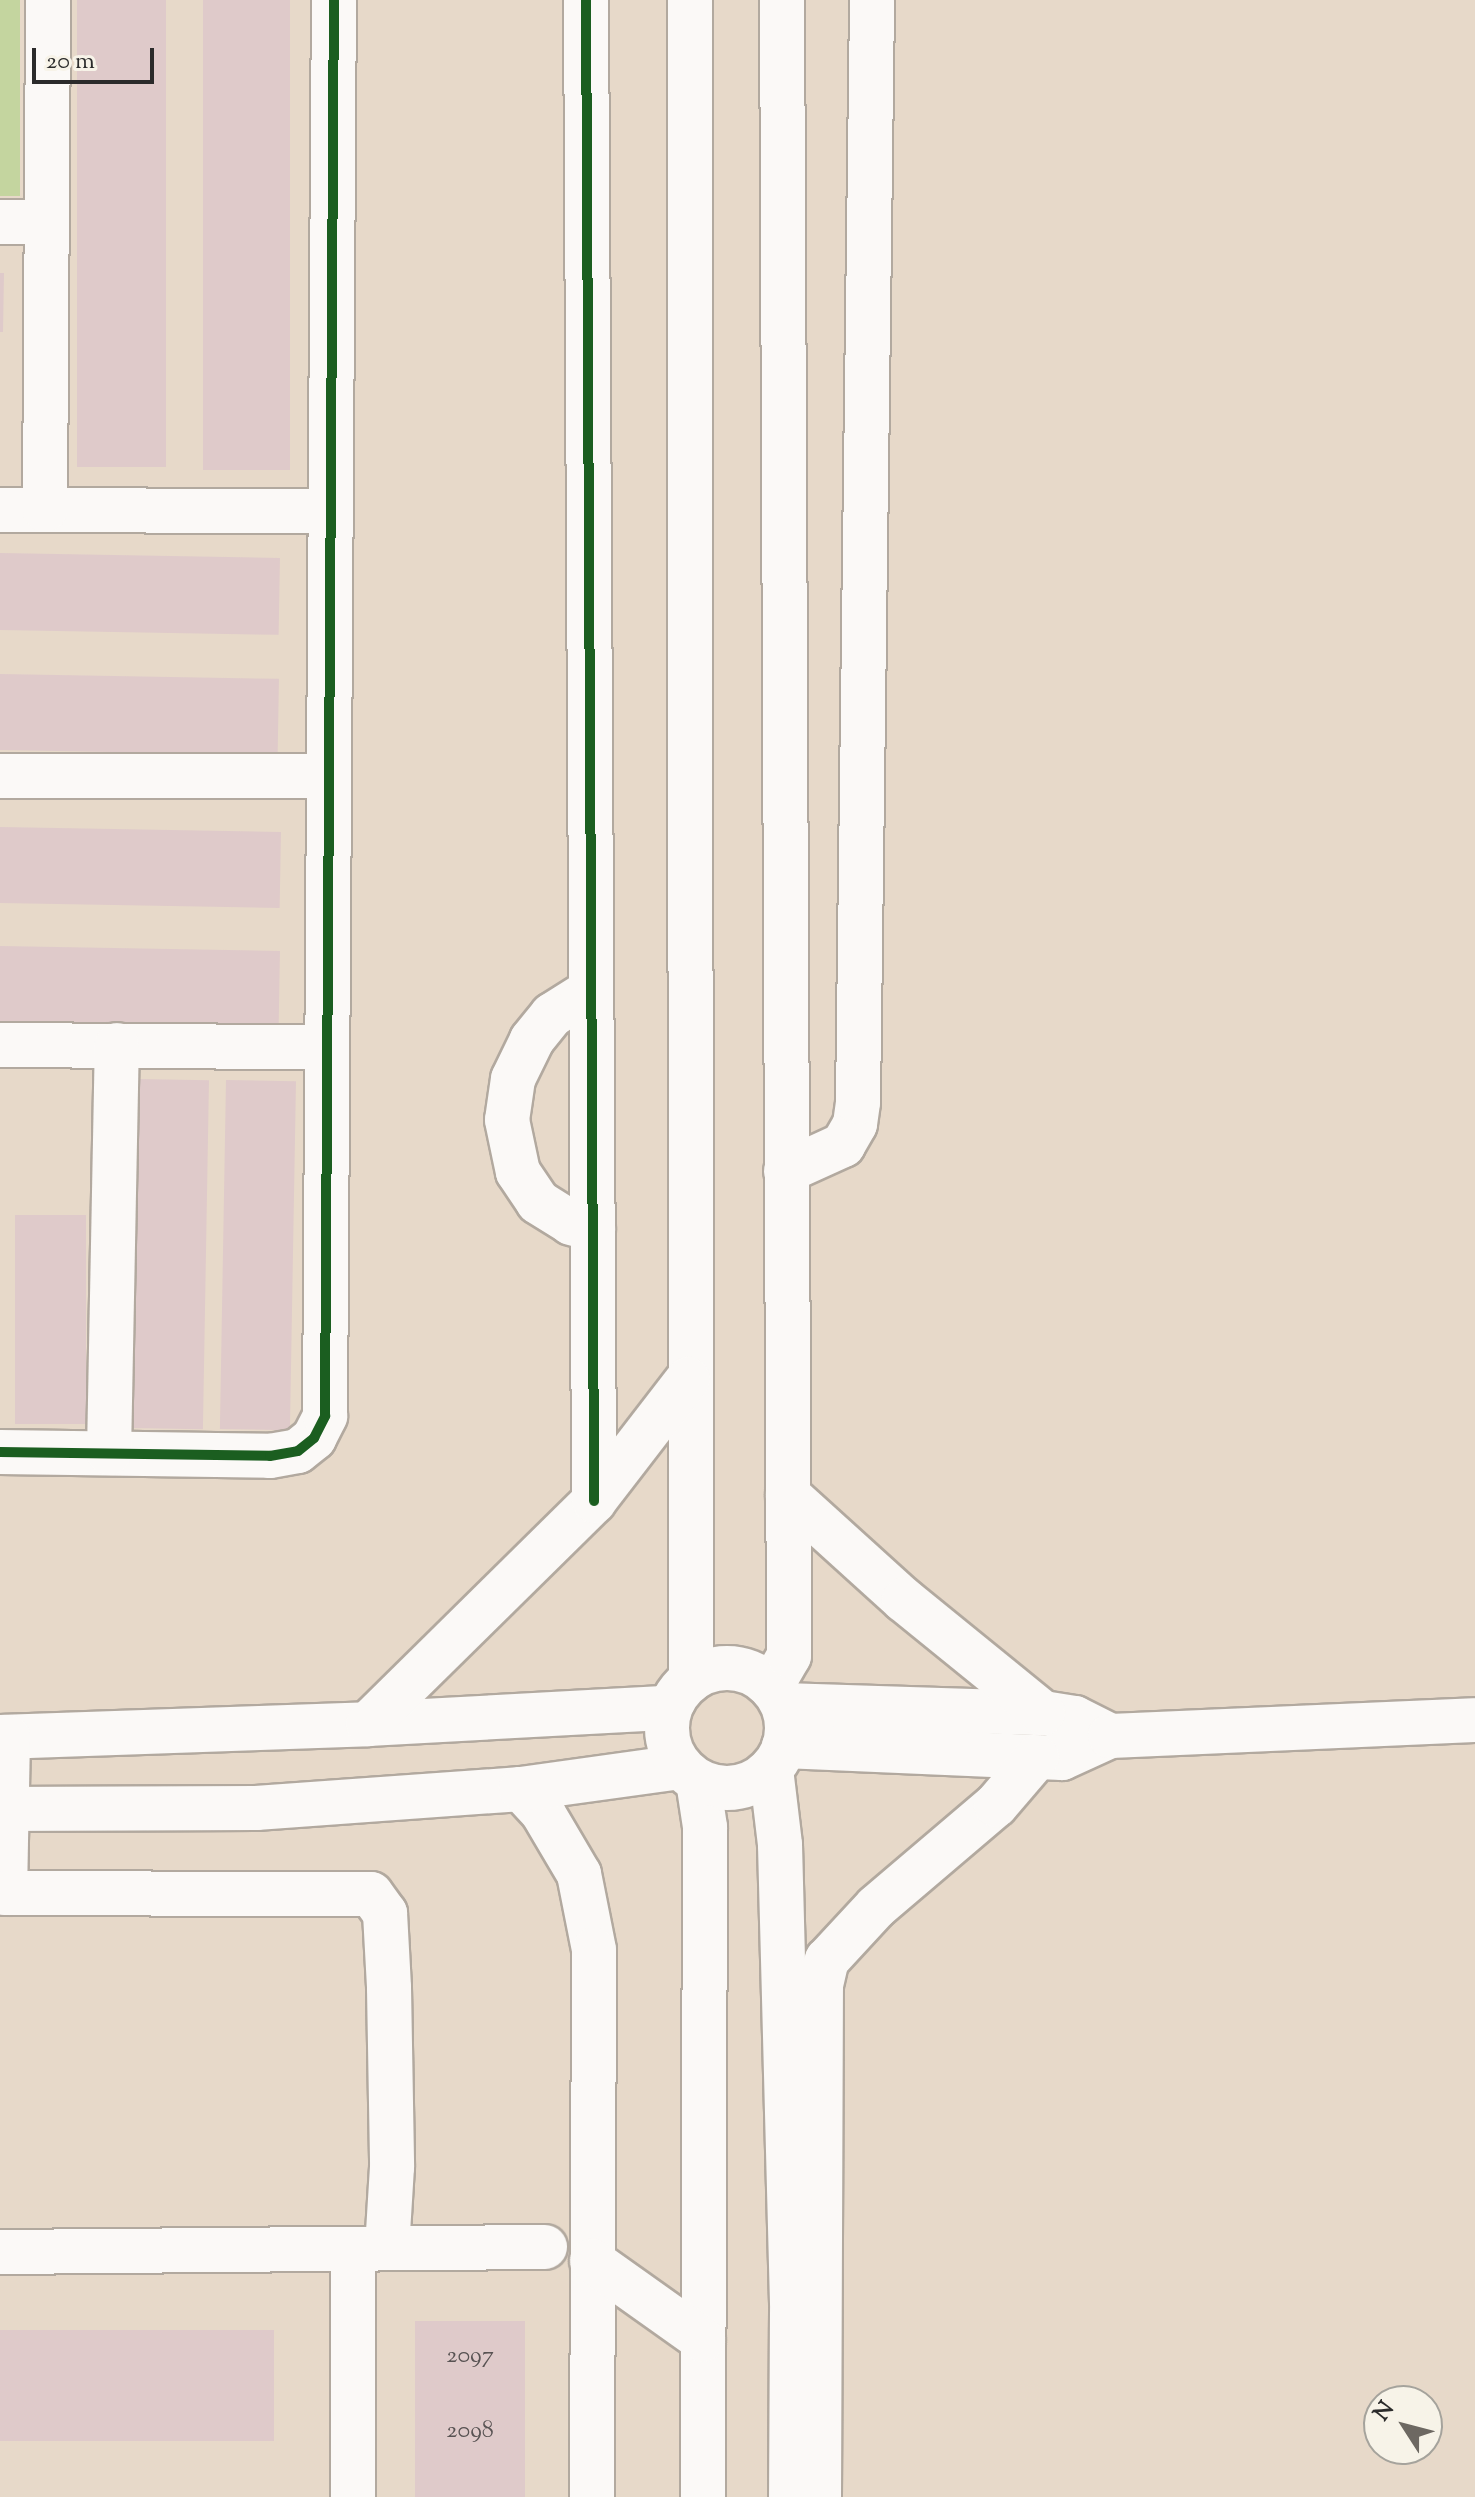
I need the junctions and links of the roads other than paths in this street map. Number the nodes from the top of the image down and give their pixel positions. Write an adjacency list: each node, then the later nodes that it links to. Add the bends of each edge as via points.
1 (48, 0): 8 (street)
2 (334, 0): 11 (street)
3 (586, 0): 14 (street)
4 (690, 0): 20 (street)
5 (782, 0): 18 (street)
6 (872, 0): 18 (street, via 858,1102 855,1124 843,1145)
7 (0, 222): 8 (street)
8 (47, 222): 10 (street)
9 (0, 510): 10 (street)
10 (45, 510): 11 (street)
11 (331, 511): 13 (street)
12 (0, 776): 13 (street)
13 (328, 776): 17 (street)
14 (590, 991): 19 (street); 19 (street, via 552,1015 532,1040 513,1079 507,1120 518,1172 538,1202 571,1223)
15 (0, 1045): 16 (street)
16 (117, 1045): 17 (street); 22 (street)
17 (326, 1047): 22 (street, via 325,1416 314,1438 298,1451 270,1456)
18 (786, 1171): 23 (street)
19 (593, 1229): 24 (street)
20 (688, 1379): 24 (street); 25 (street)
21 (0, 1452): 22 (street)
22 (109, 1453)
23 (788, 1495): 26 (street, via 904,1600); 29 (street, via 789,1656)
24 (594, 1501): 28 (street)
25 (682, 1690): 28 (street, via 668,1708); 29 (street, via 711,1670 733,1668); 33 (street, via 668,1738)
26 (1043, 1713): 29 (street); 30 (street, via 1075,1718)
27 (1475, 1720): 30 (street)
28 (368, 1724): 31 (street)
29 (777, 1727): 32 (street); 33 (street, via 754,1782 729,1788); 41 (street)
30 (1110, 1736): 32 (street, via 1062,1758)
31 (4, 1737): 35 (street)
32 (1037, 1757): 41 (street, via 996,1805 876,1907 827,1960 821,1985)
33 (689, 1774): 34 (street); 42 (street, via 705,1827)
34 (521, 1789): 35 (street, via 256,1808); 40 (street, via 543,1813 579,1874 589,1907 594,1950)
35 (3, 1809): 36 (street)
36 (3, 1893): 38 (street, via 371,1894 385,1913 392,2167)
37 (545, 2247): 38 (street)
38 (370, 2250): 39 (street); 43 (street)
39 (0, 2252)
40 (592, 2261): 42 (street); 44 (street)
41 (806, 2311): 46 (street); 47 (street)
42 (703, 2340): 45 (street)
43 (353, 2497)
44 (592, 2497)
45 (703, 2497)
46 (791, 2497)
47 (819, 2497)

